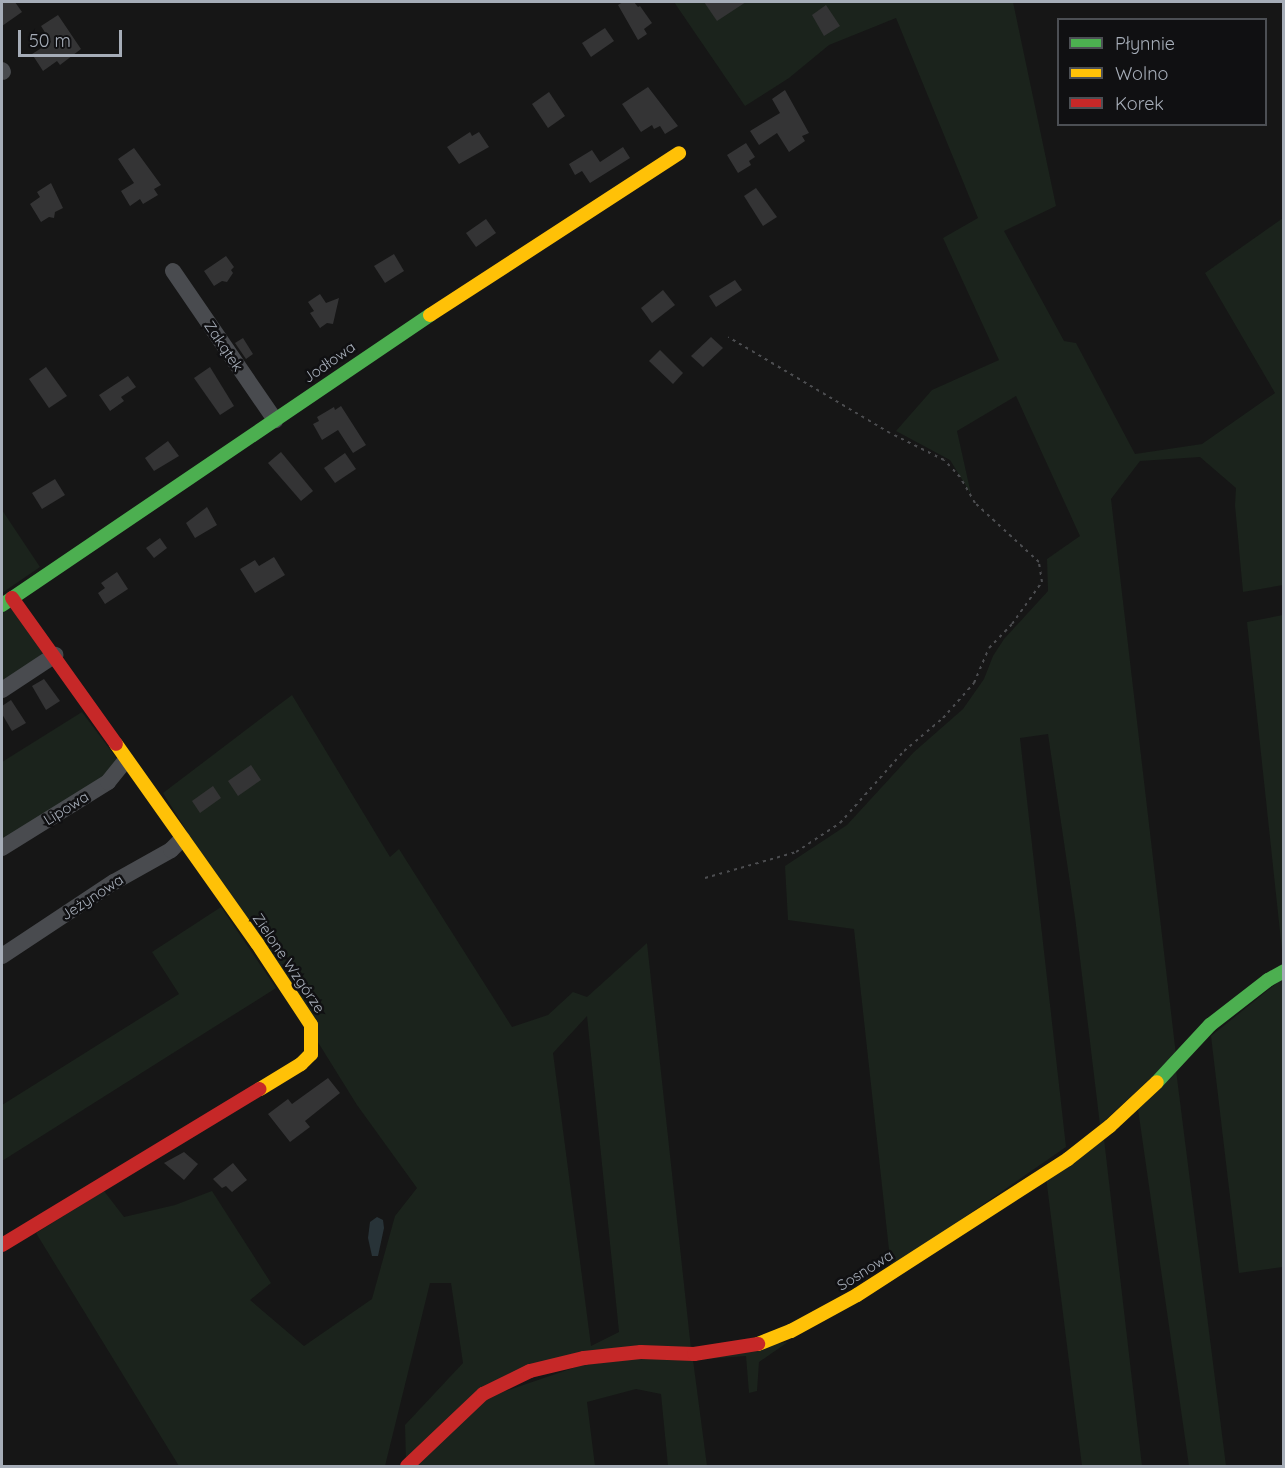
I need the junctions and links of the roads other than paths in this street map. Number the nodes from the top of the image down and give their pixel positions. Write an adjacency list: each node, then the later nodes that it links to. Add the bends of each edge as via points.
1 (679, 153): 3 (street, Jodłowa, via 351,366)
2 (173, 271): 3 (street, Zakątek)
3 (275, 420): 4 (street, Jodłowa)
4 (7, 601): 5 (street, Zielone Wzgórze)
5 (55, 656): 6 (street); 7 (street, Zielone Wzgórze)
6 (2, 690)
7 (125, 760): 8 (street, Zielone Wzgórze); 9 (street, Lipowa, via 108,782)
8 (182, 839): 10 (street, Jeżynowa, via 171,850 114,882); 12 (street, Zielone Wzgórze, via 311,1025 311,1054 302,1064)
9 (2, 848)
10 (2, 956)
11 (1284, 971): 13 (street, Sosnowa, via 1210,1025 1153,1086 1068,1159 857,1295 754,1346 694,1354 607,1355 530,1371 483,1394)
12 (2, 1245)
13 (407, 1467)

